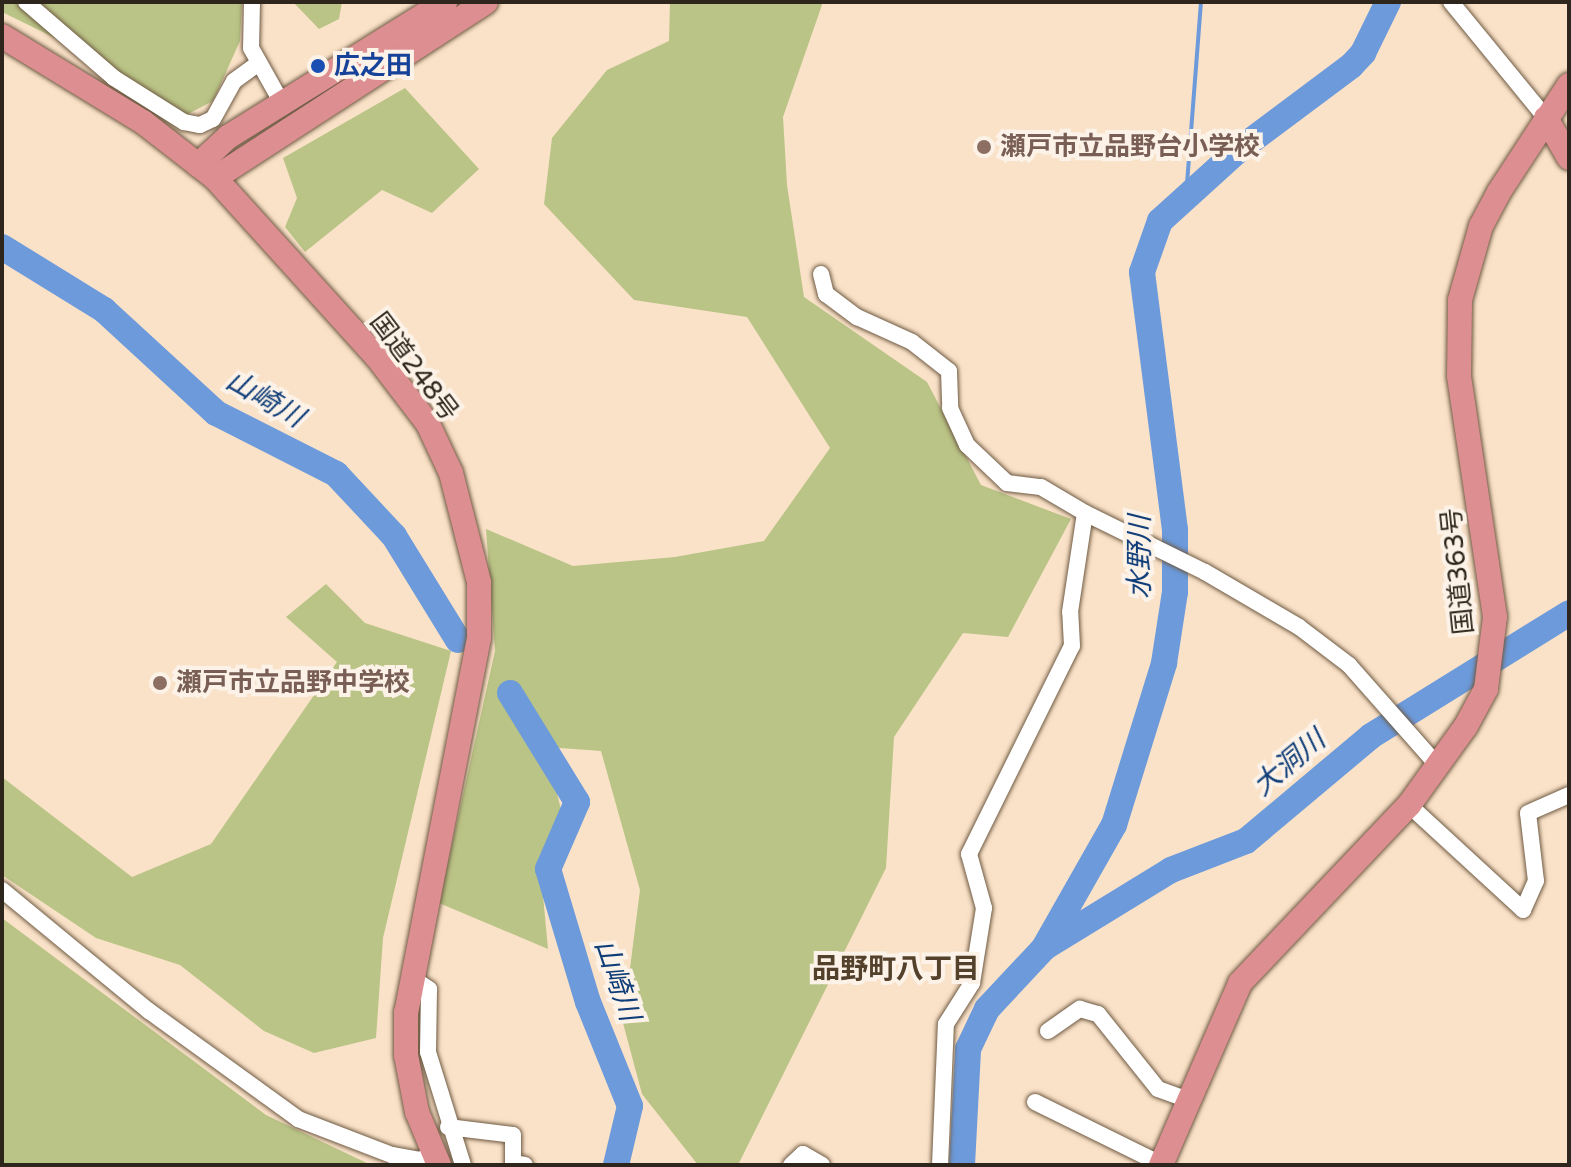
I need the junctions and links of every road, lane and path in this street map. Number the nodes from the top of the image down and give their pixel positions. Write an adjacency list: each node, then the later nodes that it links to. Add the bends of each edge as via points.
1 (26, 2): 7 (street, via 114,78 184,122 200,125 213,119 234,81)
2 (252, 2): 7 (street, via 251,48)
3 (445, 2): 9 (highway)
4 (486, 2): 13 (highway)
5 (1451, 2): 10 (street)
6 (2, 36): 13 (highway, 国道248号, via 143,122)
7 (259, 63): 9 (street)
8 (1569, 85): 10 (highway, 国道363号)
9 (283, 105): 13 (highway, via 228,137)
10 (1546, 118): 11 (highway); 12 (highway); 16 (highway, 国道363号, via 1481,226 1460,300 1459,376 1488,559 1494,647 1486,689)
11 (1569, 136)
12 (1569, 158)
13 (207, 172): 20 (highway, 国道248号, via 377,357 428,424 451,473 471,539 479,582 474,677)
14 (821, 274): 15 (street, via 826,294 857,317 912,342 949,371 950,408 967,445 1007,483 1041,487)
15 (1085, 513): 16 (street, via 1205,572 1312,637 1349,665); 31 (street, via 1070,612 1072,646 969,854 984,908 972,983 946,1024)
16 (1438, 766): 18 (highway, 国道363号)
17 (1569, 795): 18 (street, via 1528,813 1536,881 1523,910)
18 (1409, 805): 22 (highway, 国道363号, via 1240,983)
19 (2, 890): 25 (street, via 149,1011 298,1119 392,1155)
20 (411, 977): 24 (street, via 429,989 428,1052); 25 (highway, 国道248号, via 406,1055)
21 (1048, 1031): 22 (street, via 1080,1009 1098,1014 1158,1089)
22 (1189, 1100): 26 (highway, 国道363号)
23 (1035, 1102): 26 (street)
24 (448, 1127): 27 (street); 28 (street, via 513,1135 513,1163)
25 (436, 1159)
26 (1161, 1164)
27 (463, 1165)
28 (525, 1165)
29 (791, 1165): 30 (street, via 803,1154)
30 (822, 1165)
31 (940, 1165)

